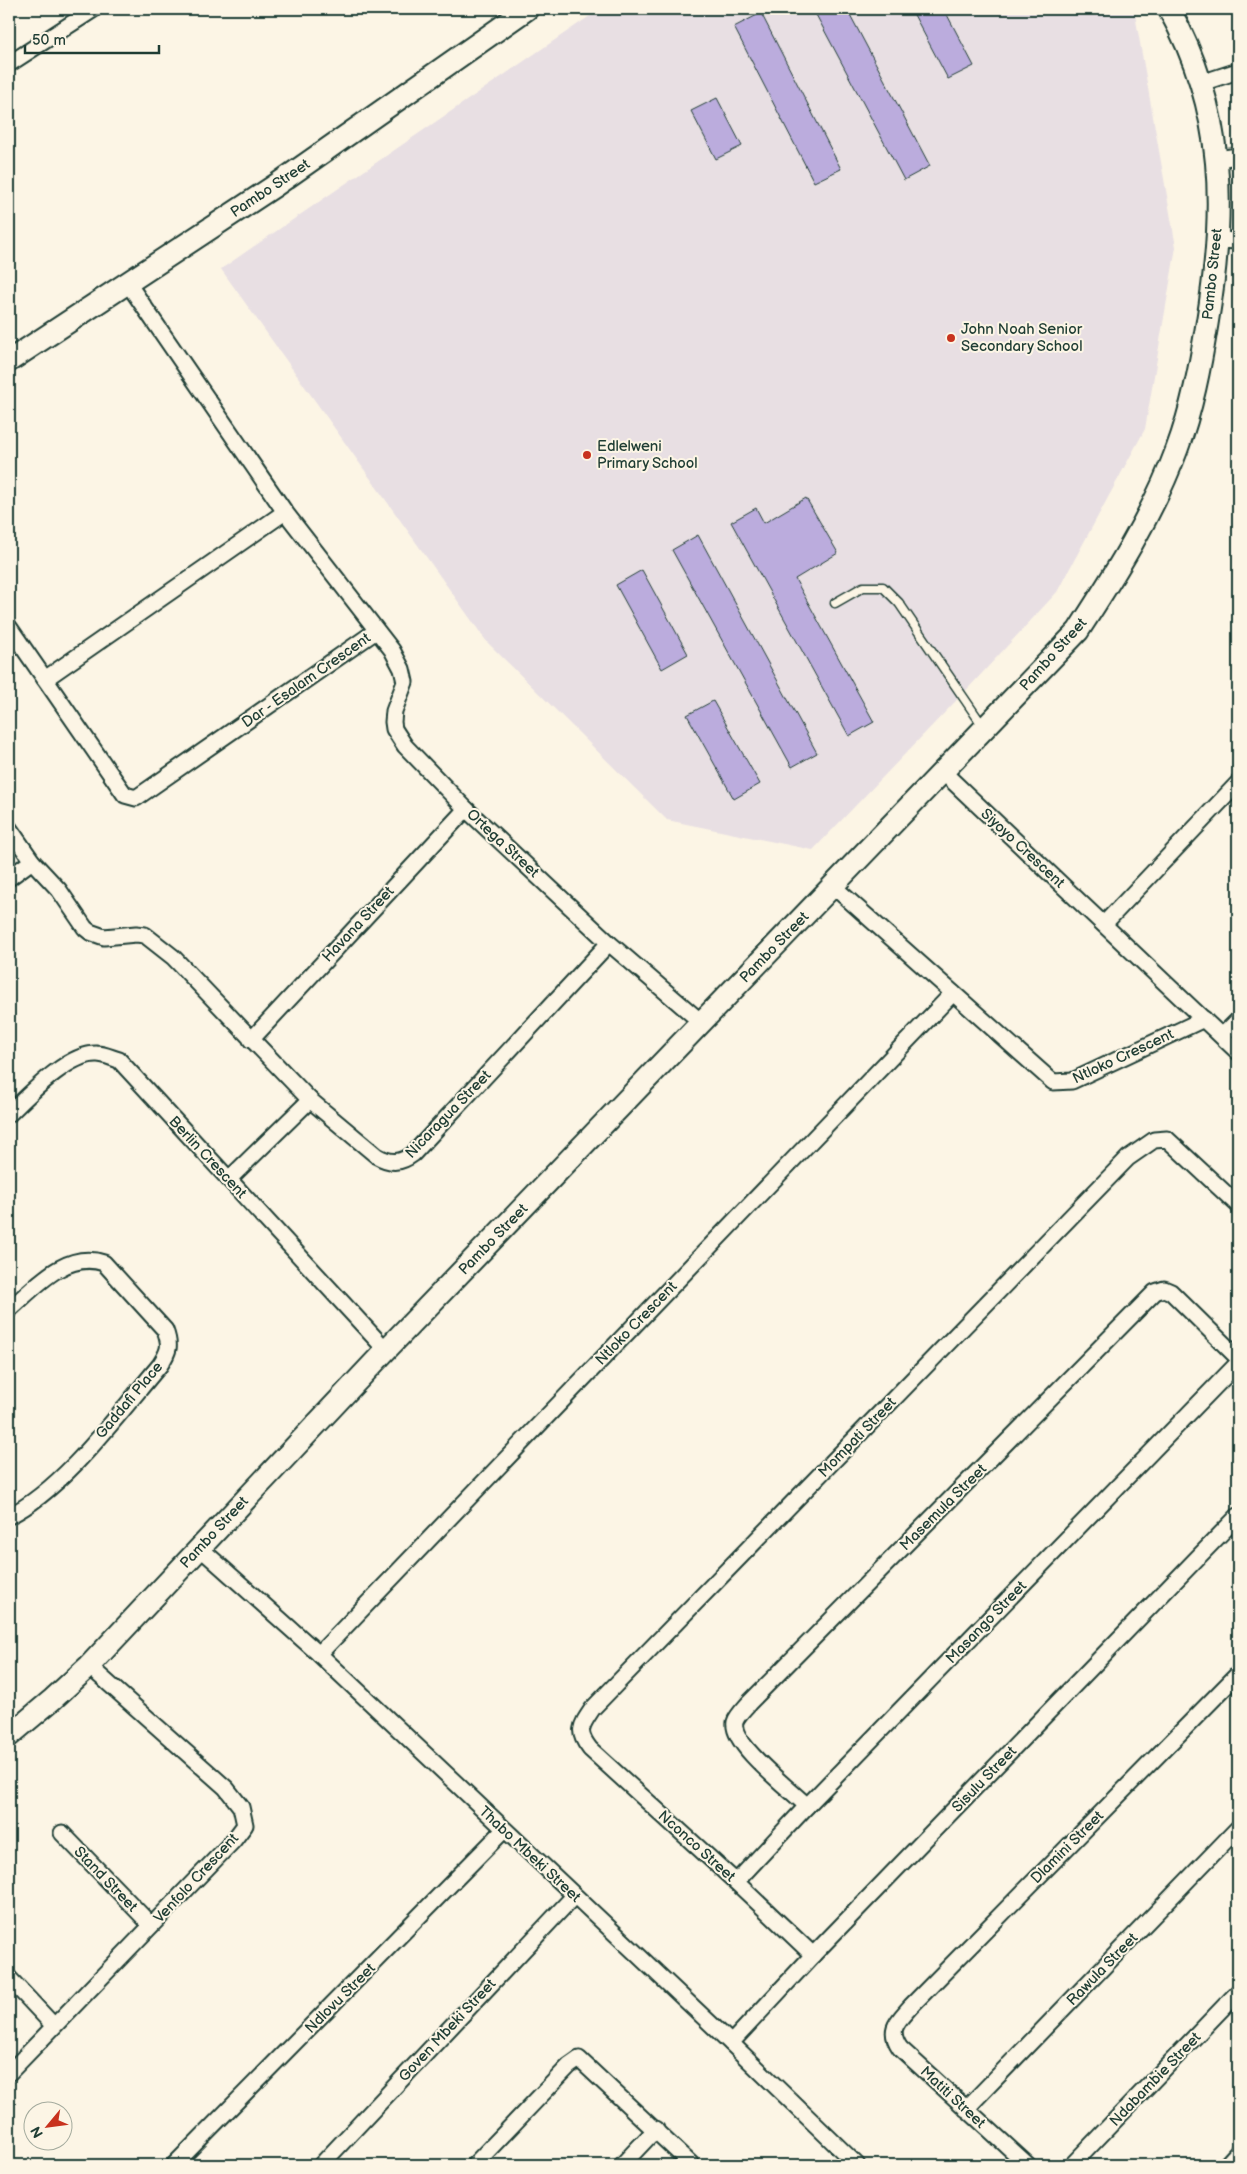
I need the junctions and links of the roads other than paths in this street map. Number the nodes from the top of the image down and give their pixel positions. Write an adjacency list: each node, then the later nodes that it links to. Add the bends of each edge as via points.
1 (94, 9): 4 (street)
2 (527, 9): 10 (street, Pambo Street, via 276,185)
3 (1168, 9): 6 (street, Pambo Street)
4 (9, 64)
5 (1238, 71): 6 (street)
6 (1201, 83): 8 (street, Pambo Street)
7 (1238, 156): 8 (street)
8 (1218, 159): 9 (street, Pambo Street)
9 (1228, 241): 17 (street, Pambo Street, via 1215,274 1198,378 1177,449 1150,508 1129,549 1078,631)
10 (127, 282): 11 (street, Pambo Street); 12 (street, Dar - Esalam Crescent)
11 (9, 361)
12 (285, 512): 15 (street, Dar - Esalam Crescent); 16 (street)
13 (834, 603): 17 (lane, via 863,587 883,587 898,603)
14 (9, 627): 16 (street, Dar - Esalam Crescent)
15 (376, 631): 16 (street, Dar - Esalam Crescent, via 136,798 125,796); 20 (street, Ortega Street, via 402,669 404,682 394,711 394,729 404,746)
16 (45, 679)
17 (984, 727): 18 (street, Pambo Street)
18 (942, 772): 24 (street, Pambo Street); 25 (street, Siyoyo Crescent)
19 (1238, 783): 25 (street)
20 (466, 809): 26 (street, Ortega Street); 32 (street, Havana Street)
21 (9, 828): 22 (street, Nicaragua Street)
22 (32, 861): 23 (street); 32 (street, Nicaragua Street, via 59,890 90,932 104,937 136,934 150,938 173,957)
23 (9, 878)
24 (833, 886): 27 (street, Ntloko Crescent); 30 (street, Pambo Street)
25 (1104, 924): 28 (street, Siyoyo Crescent)
26 (609, 943): 30 (street, Ortega Street); 34 (street, Nicaragua Street, via 404,1160 387,1162 377,1156)
27 (953, 993): 28 (street, Ntloko Crescent, via 1048,1079 1060,1083 1072,1081); 45 (street, Ntloko Crescent)
28 (1204, 1019): 31 (street, Siyoyo Crescent)
29 (1238, 1020): 31 (street)
30 (701, 1022): 39 (street, Pambo Street)
31 (1222, 1036): 33 (street, Siyoyo Crescent)
32 (250, 1040): 34 (street, Nicaragua Street)
33 (1238, 1052)
34 (310, 1100): 36 (street)
35 (9, 1114): 36 (street, Berlin Crescent, via 52,1074 68,1064 88,1055 109,1057 119,1060)
36 (228, 1179): 39 (street, Berlin Crescent)
37 (1238, 1206): 49 (street, Mompati Street, via 1167,1139 1154,1140 1144,1146 1121,1165 593,1708 581,1725)
38 (9, 1310): 42 (street, Gaddafi Place, via 65,1265 93,1260 104,1263 166,1330 169,1342 167,1354 160,1365 93,1444 41,1497)
39 (386, 1350): 44 (street, Pambo Street)
40 (1238, 1358): 50 (street, Masemula Street, via 1171,1292 1164,1289 1155,1292 749,1703 735,1720 739,1739)
41 (1238, 1363): 50 (street, Masango Street)
42 (9, 1516)
43 (1238, 1516): 57 (street, Sisulu Street)
44 (199, 1547): 45 (street, Thabo Mbeki Street); 46 (street, Pambo Street)
45 (319, 1654): 52 (street, Thabo Mbeki Street)
46 (89, 1666): 48 (street, Pambo Street); 56 (street, Venfolo Crescent, via 226,1788 241,1807 245,1825 233,1841)
47 (1238, 1674): 60 (street, Dlamini Street)
48 (9, 1736)
49 (582, 1736): 54 (street, Nconco Street, via 590,1749)
50 (807, 1806): 54 (street, Masango Street)
51 (1238, 1828): 64 (street, Rawula Street)
52 (504, 1830): 55 (street, Thabo Mbeki Street); 67 (street, Ndlovu Street)
53 (62, 1833): 56 (street, Stand Street)
54 (736, 1882): 57 (street, Nconco Street)
55 (574, 1896): 62 (street, Thabo Mbeki Street); 68 (street, Goven Mbeki Street)
56 (151, 1925): 61 (street, Venfolo Crescent)
57 (813, 1955): 62 (street, Sisulu Street)
58 (9, 1978): 61 (street)
59 (1238, 1992): 74 (street, Ndabambie Street)
60 (897, 2022): 64 (street, Matiti Street, via 893,2030 900,2048)
61 (54, 2026): 63 (street, Venfolo Crescent)
62 (731, 2043): 72 (street, Thabo Mbeki Street)
63 (9, 2073)
64 (966, 2110): 73 (street, Matiti Street)
65 (656, 2129): 69 (street, via 579,2059); 70 (street); 71 (street)
66 (1238, 2152): 75 (street)
67 (174, 2165)
68 (321, 2165)
69 (474, 2165)
70 (622, 2165)
71 (692, 2165)
72 (857, 2165)
73 (1028, 2165)
74 (1072, 2165)
75 (1226, 2165)

